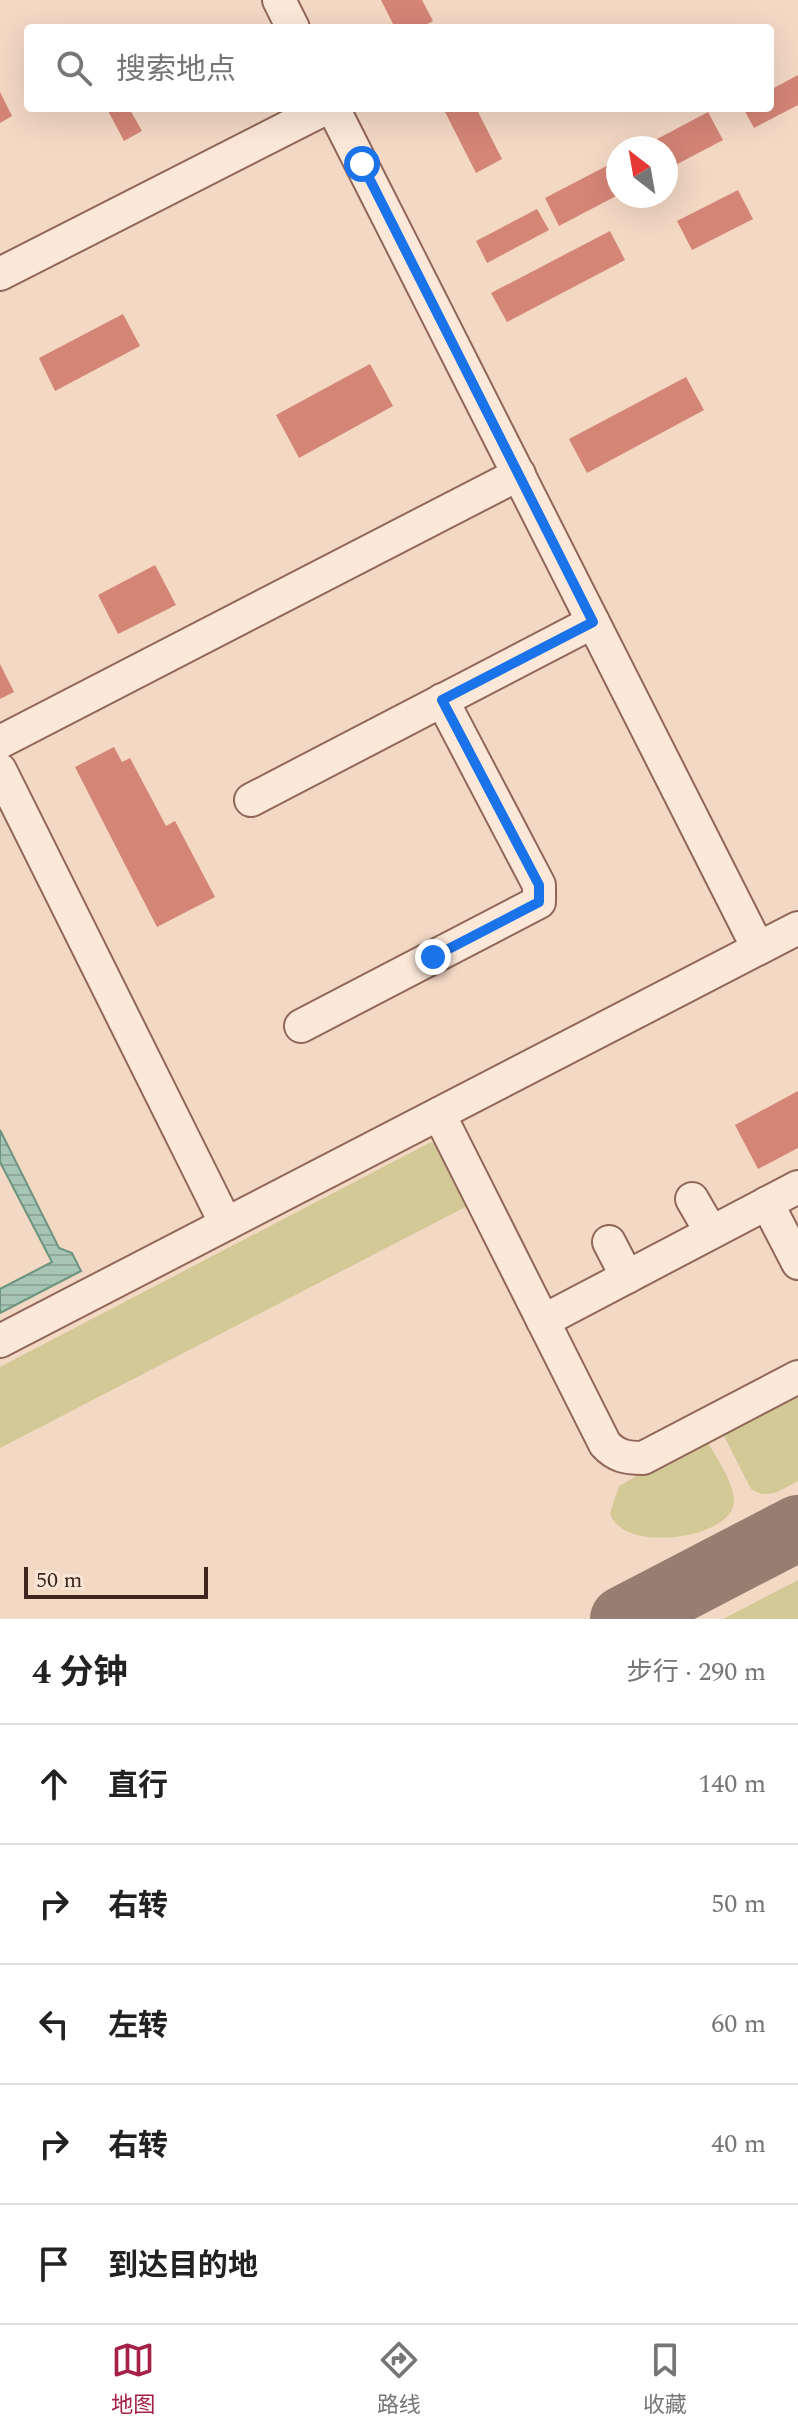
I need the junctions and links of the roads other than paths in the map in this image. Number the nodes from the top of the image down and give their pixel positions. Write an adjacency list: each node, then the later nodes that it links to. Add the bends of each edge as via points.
1 (279, 0): 2 (lane)
2 (291, 24)
3 (318, 112): 5 (lane)
4 (335, 112): 6 (lane)
5 (0, 274)
6 (519, 474): 7 (lane); 9 (lane)
7 (593, 622): 8 (lane); 13 (lane)
8 (442, 700): 11 (lane); 14 (lane, via 539,885 539,902)
9 (0, 742)
10 (0, 770): 19 (lane)
11 (251, 800)
12 (798, 928): 13 (lane)
13 (758, 948): 15 (lane)
14 (301, 1026)
15 (439, 1114): 19 (lane); 24 (lane)
16 (798, 1187): 18 (lane)
17 (692, 1199): 20 (lane)
18 (767, 1203): 20 (lane); 22 (lane)
19 (226, 1224): 25 (lane)
20 (711, 1232): 23 (lane)
21 (609, 1242): 23 (lane)
22 (798, 1263)
23 (627, 1277): 24 (lane)
24 (543, 1321): 26 (lane, via 605,1444 627,1458 643,1458)
25 (0, 1341)
26 (798, 1377)

